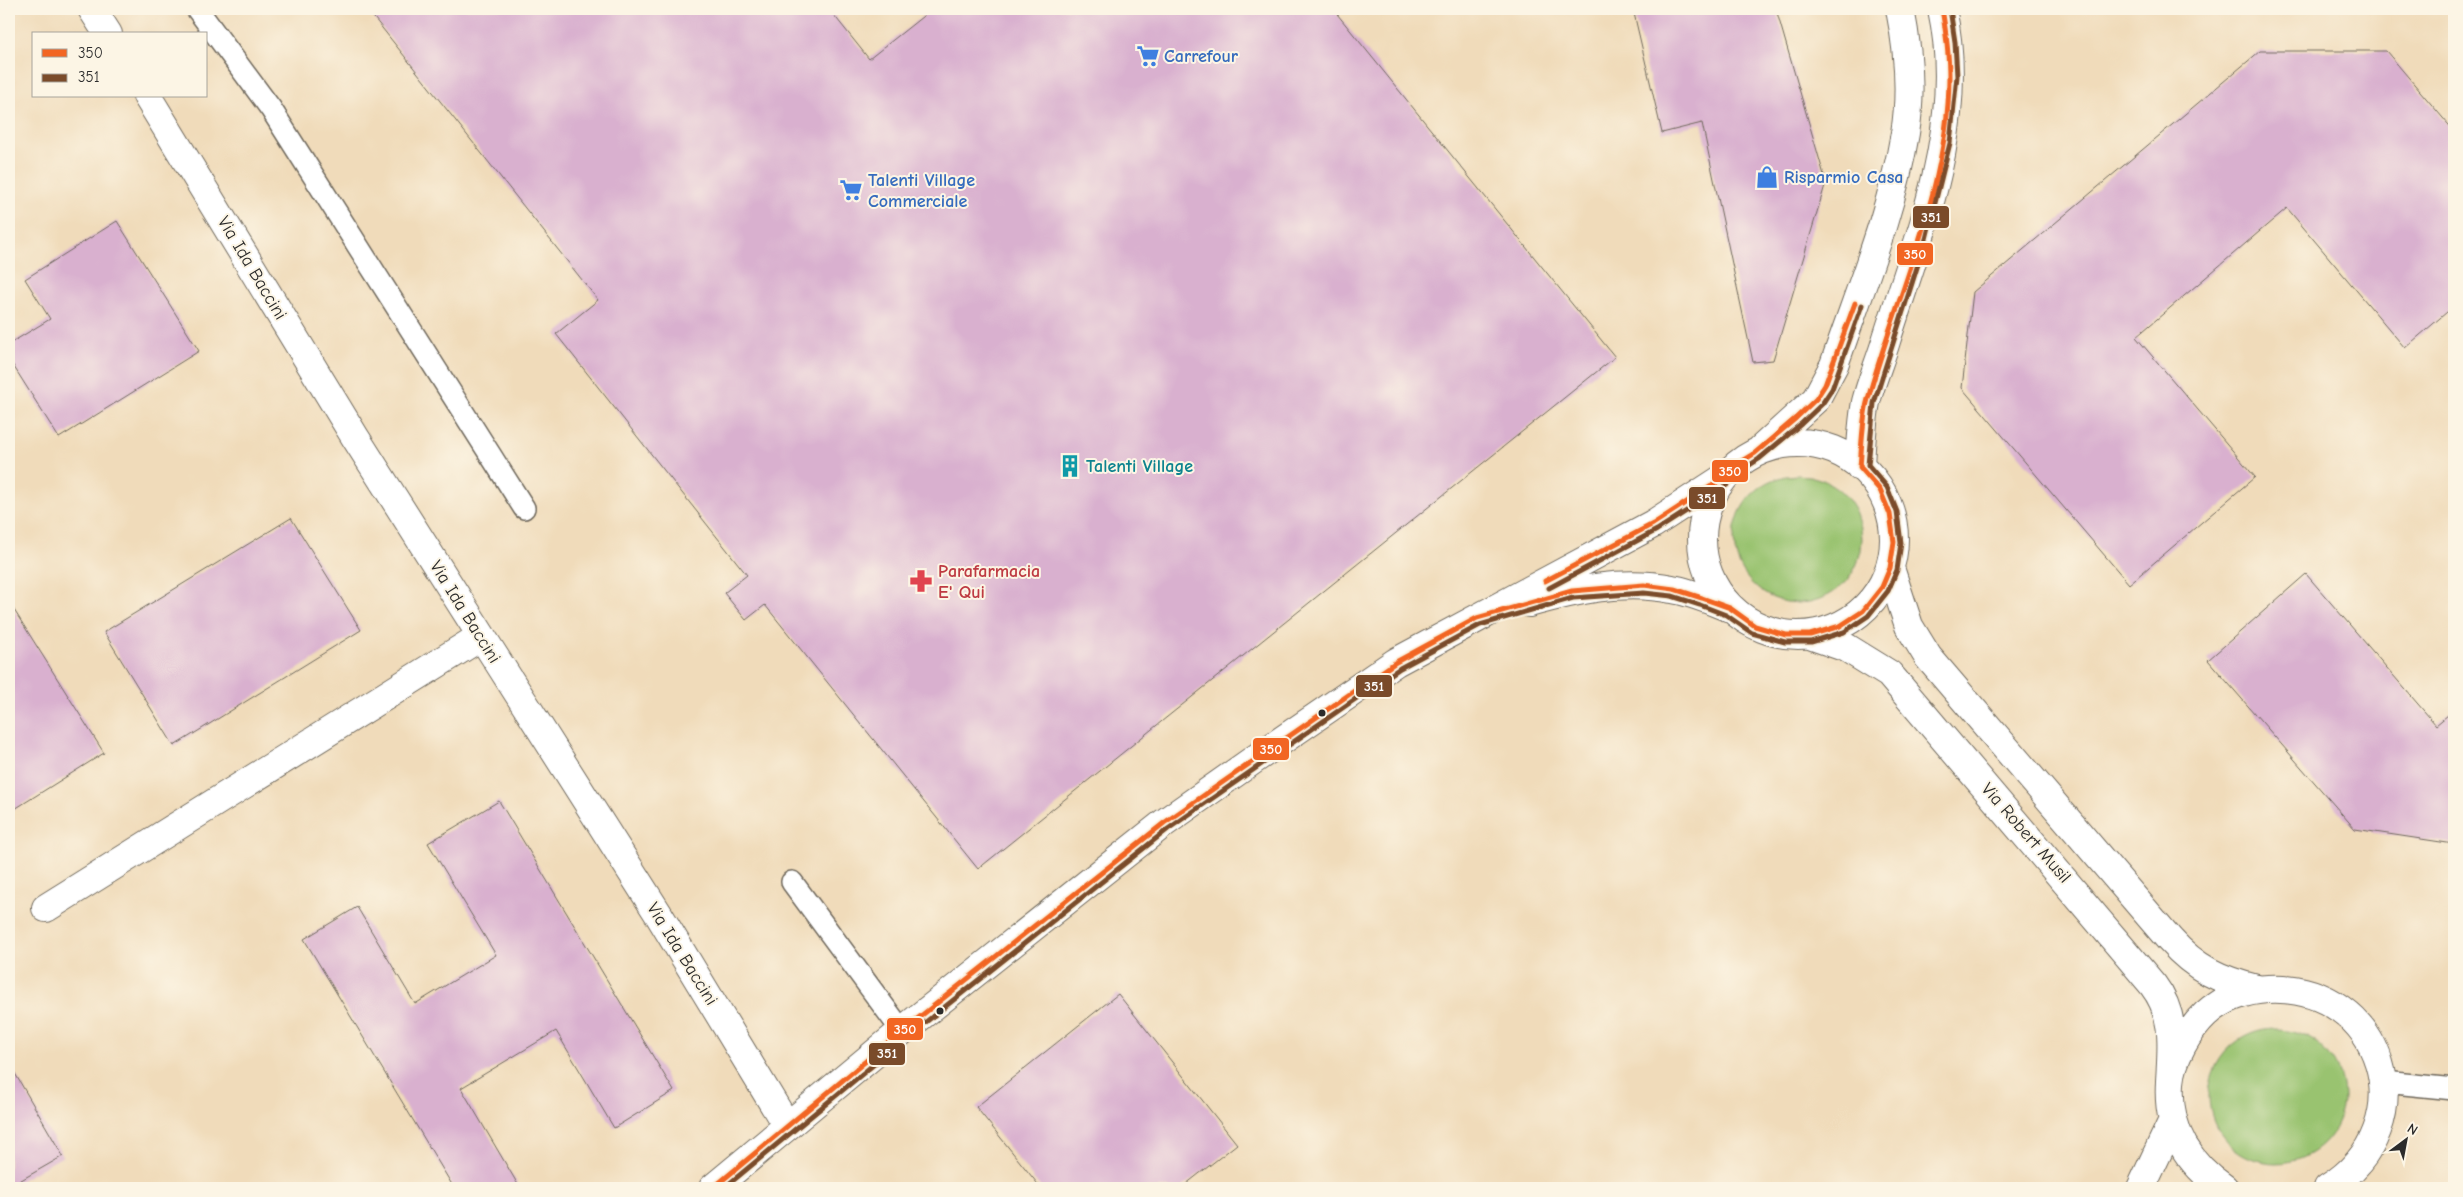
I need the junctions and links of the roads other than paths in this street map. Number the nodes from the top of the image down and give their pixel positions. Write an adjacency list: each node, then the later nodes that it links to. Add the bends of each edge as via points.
1 (92, 9): 5 (street)
2 (197, 9): 10 (lane, via 271,109)
3 (1900, 9): 7 (street, via 1908,69 1905,132 1878,234 1825,385 1816,399)
4 (1942, 9): 8 (street, via 1951,71 1945,136 1931,197 1867,401)
5 (107, 32)
6 (148, 98): 15 (street, Via Ida Baccini)
7 (1755, 453): 8 (street, via 1786,444 1821,446); 9 (street)
8 (1860, 466): 11 (street, via 1880,490 1890,514 1894,542)
9 (1722, 479): 12 (street, via 1707,505 1702,528 1702,554 1710,581); 13 (street, via 1654,524)
10 (524, 508)
11 (1890, 568): 14 (street, via 1882,587 1863,611 1840,626); 18 (street, via 1909,626 1928,657 2170,940 2211,975)
12 (1730, 608): 13 (street, via 1674,589 1644,584 1618,585 1572,591); 14 (street, via 1755,626 1786,635)
13 (1477, 618): 19 (street, via 1396,662 1172,817)
14 (1810, 635): 20 (street, Via Robert Musil, via 1847,648 1889,674 2153,985 2169,1013 2172,1045)
15 (480, 637): 17 (street); 24 (street, Via Ida Baccini, via 659,915)
16 (792, 882): 19 (lane)
17 (46, 908)
18 (2257, 989): 20 (street, via 2214,1006 2196,1024 2177,1058); 21 (street, via 2289,988 2335,1005 2366,1036 2379,1059)
19 (902, 1031): 24 (street)
20 (2170, 1081): 23 (street)
21 (2384, 1082): 22 (lane); 28 (street, via 2380,1121 2373,1141 2359,1165)
22 (2454, 1089)
23 (2173, 1120): 26 (street); 27 (street, via 2184,1148 2196,1165)
24 (787, 1126): 25 (street)
25 (713, 1188)
26 (2141, 1188)
27 (2224, 1188)
28 (2328, 1188)

